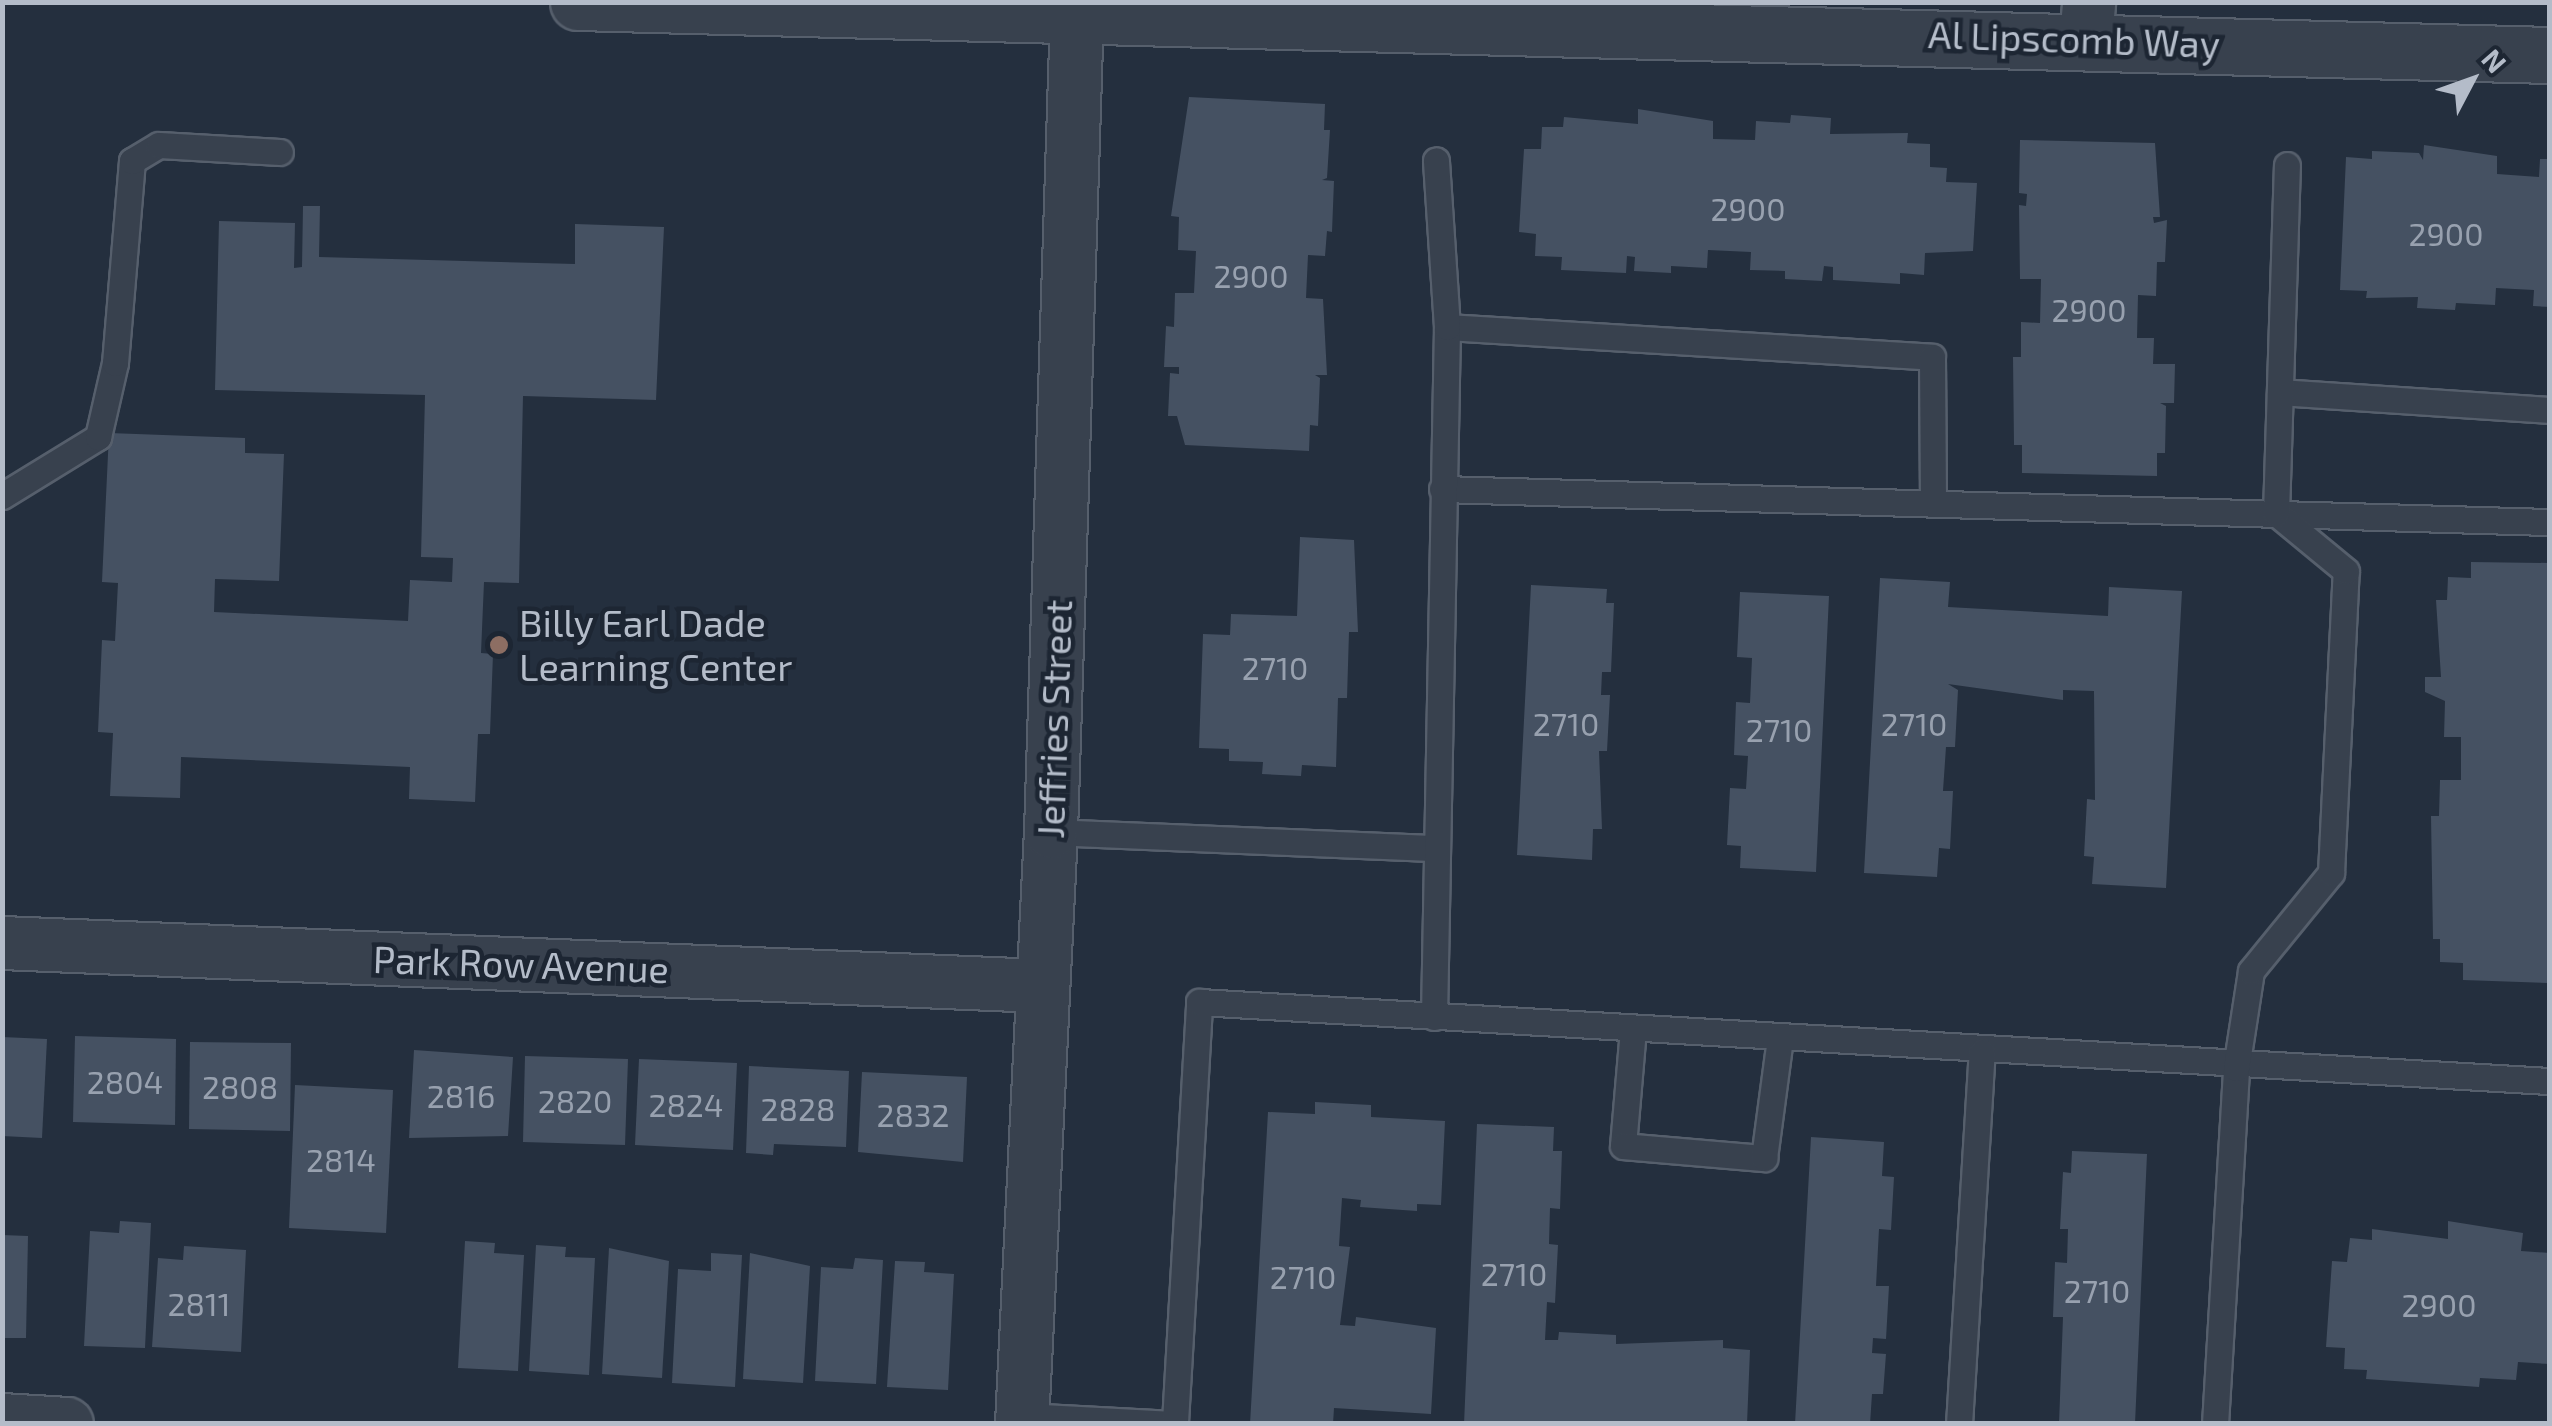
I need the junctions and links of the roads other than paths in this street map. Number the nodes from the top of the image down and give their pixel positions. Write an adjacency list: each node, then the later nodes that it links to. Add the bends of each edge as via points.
1 (578, 2): 2 (street, Al Lipscomb Way)
2 (1021, 8): 5 (street, Al Lipscomb Way)
3 (1284, 10): 4 (street, Al Lipscomb Way); 5 (street, Al Lipscomb Way)
4 (1513, 13): 6 (street, Al Lipscomb Way)
5 (1077, 14): 19 (street, Jeffries Street)
6 (2088, 21): 7 (street, Al Lipscomb Way)
7 (2550, 55)
8 (280, 152): 15 (lane, via 159,145 132,161 115,363 98,437)
9 (1436, 160): 11 (lane)
10 (2286, 165): 12 (lane)
11 (1447, 327): 14 (lane); 16 (lane, via 1932,357)
12 (2280, 392): 13 (lane); 17 (lane)
13 (2550, 410)
14 (1442, 488): 16 (lane); 20 (lane)
15 (2, 496)
16 (1933, 503): 17 (lane)
17 (2276, 513): 18 (lane); 27 (lane, via 2346,571 2331,874 2251,971)
18 (2550, 522)
19 (1051, 832): 20 (lane); 22 (street, Jeffries Street)
20 (1437, 848): 23 (lane)
21 (2, 943): 22 (street, Park Row Avenue)
22 (1040, 986): 30 (street, Jeffries Street)
23 (1434, 1017): 24 (lane); 31 (lane, via 1199,1002)
24 (1633, 1029): 25 (lane); 25 (lane, via 1623,1146 1764,1158)
25 (1780, 1038): 26 (lane)
26 (1982, 1052): 27 (lane); 33 (lane)
27 (2236, 1068): 28 (lane); 34 (lane)
28 (2550, 1082)
29 (2, 1420): 32 (street)
30 (1022, 1420): 31 (lane)
31 (1175, 1423)
32 (66, 1424)
33 (1959, 1424)
34 (2215, 1424)

